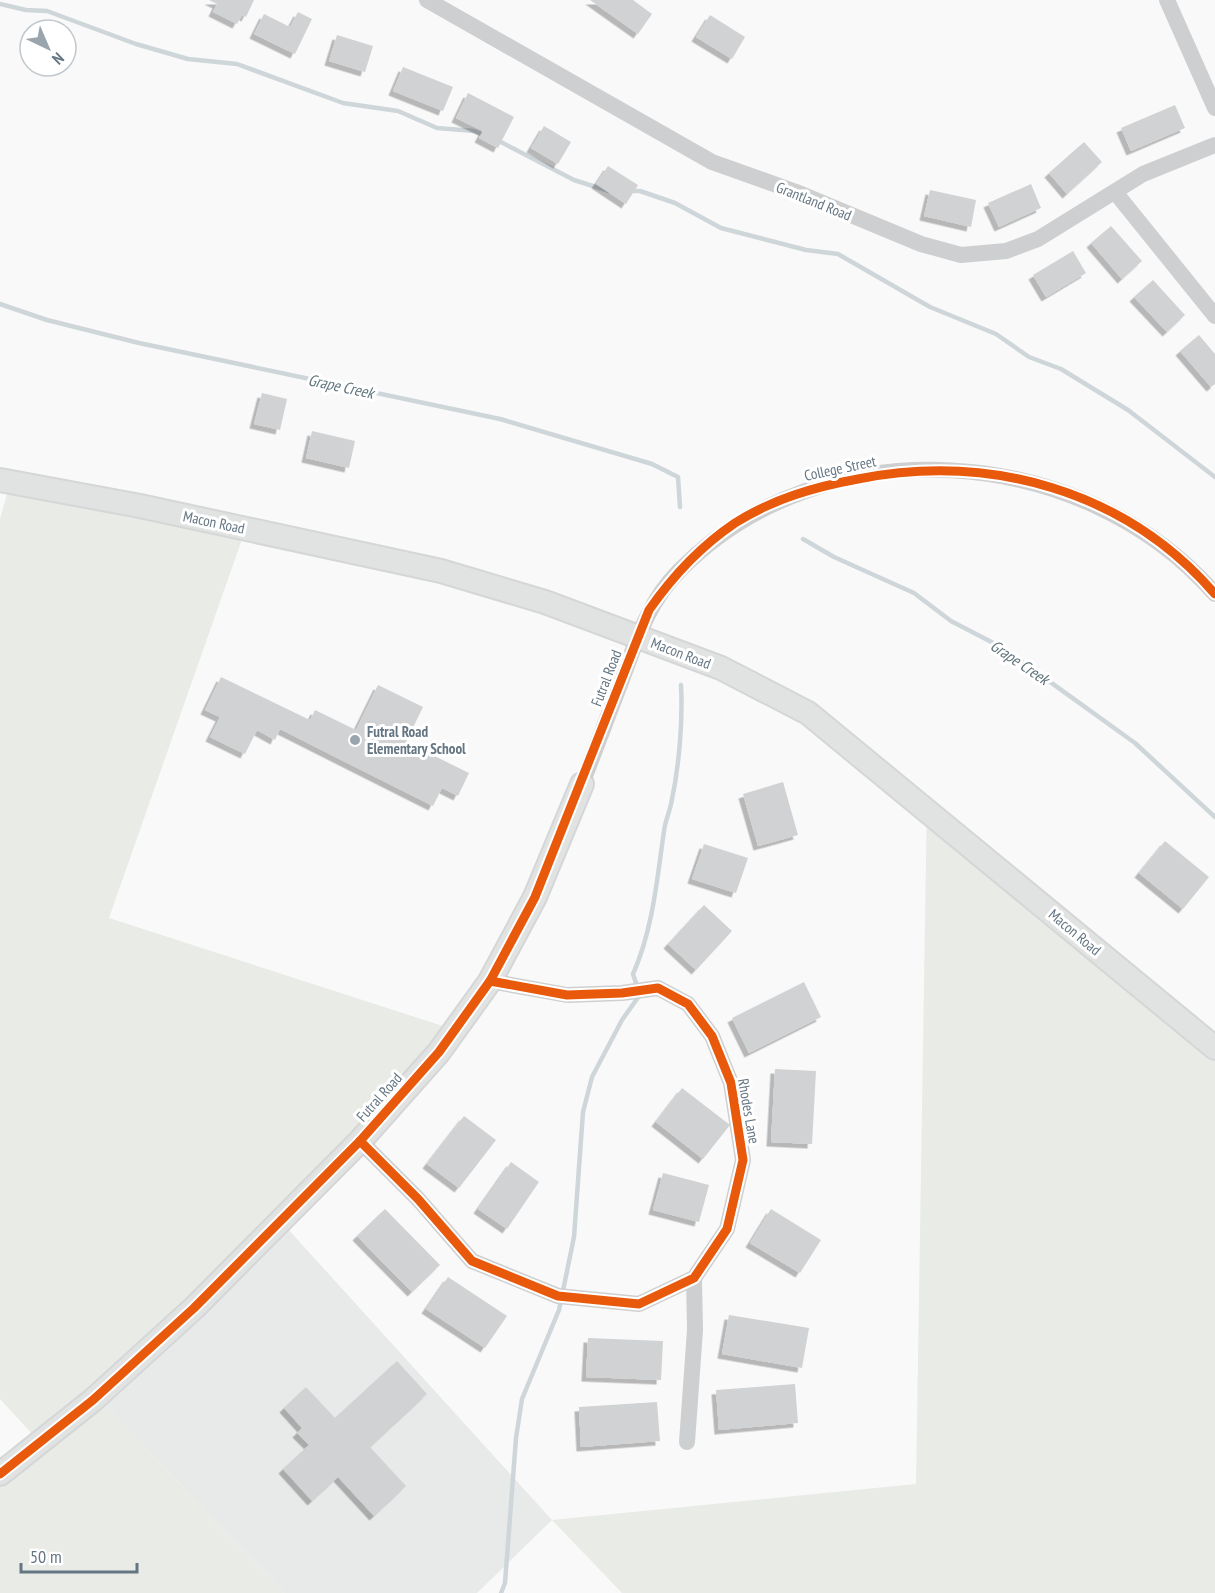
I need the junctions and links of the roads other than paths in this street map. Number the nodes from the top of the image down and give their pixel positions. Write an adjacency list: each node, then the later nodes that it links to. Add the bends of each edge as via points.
1 (427, 0): 5 (street, Grantland Road, via 712,162 921,244 961,255 1006,251 1038,239)
2 (1167, 0): 3 (street)
3 (1215, 108)
4 (1215, 145): 5 (street, Grantland Road, via 1143,174)
5 (1115, 192): 6 (street)
6 (1215, 316)
7 (0, 480): 9 (main road, Macon Road, via 441,571 545,602)
8 (1215, 594): 9 (street, College Street, via 1184,560 1153,537 1103,508 1041,483 953,469 897,471 810,488 735,523 678,572 649,610)
9 (638, 636): 10 (street, Futral Road); 12 (main road, Macon Road, via 721,668 808,713)
10 (582, 784): 11 (main road, Futral Road, via 536,897)
11 (490, 981): 13 (main road, Futral Road, via 439,1052); 14 (street, Rhodes Lane, via 567,995 658,988 688,1004 712,1036 731,1083 743,1160 727,1229)
12 (1215, 1048)
13 (360, 1141): 14 (street, via 418,1198 472,1261 558,1296 639,1304); 16 (main road, Futral Road, via 194,1308 100,1394)
14 (694, 1278): 15 (street, via 695,1330)
15 (687, 1442)
16 (0, 1474)

